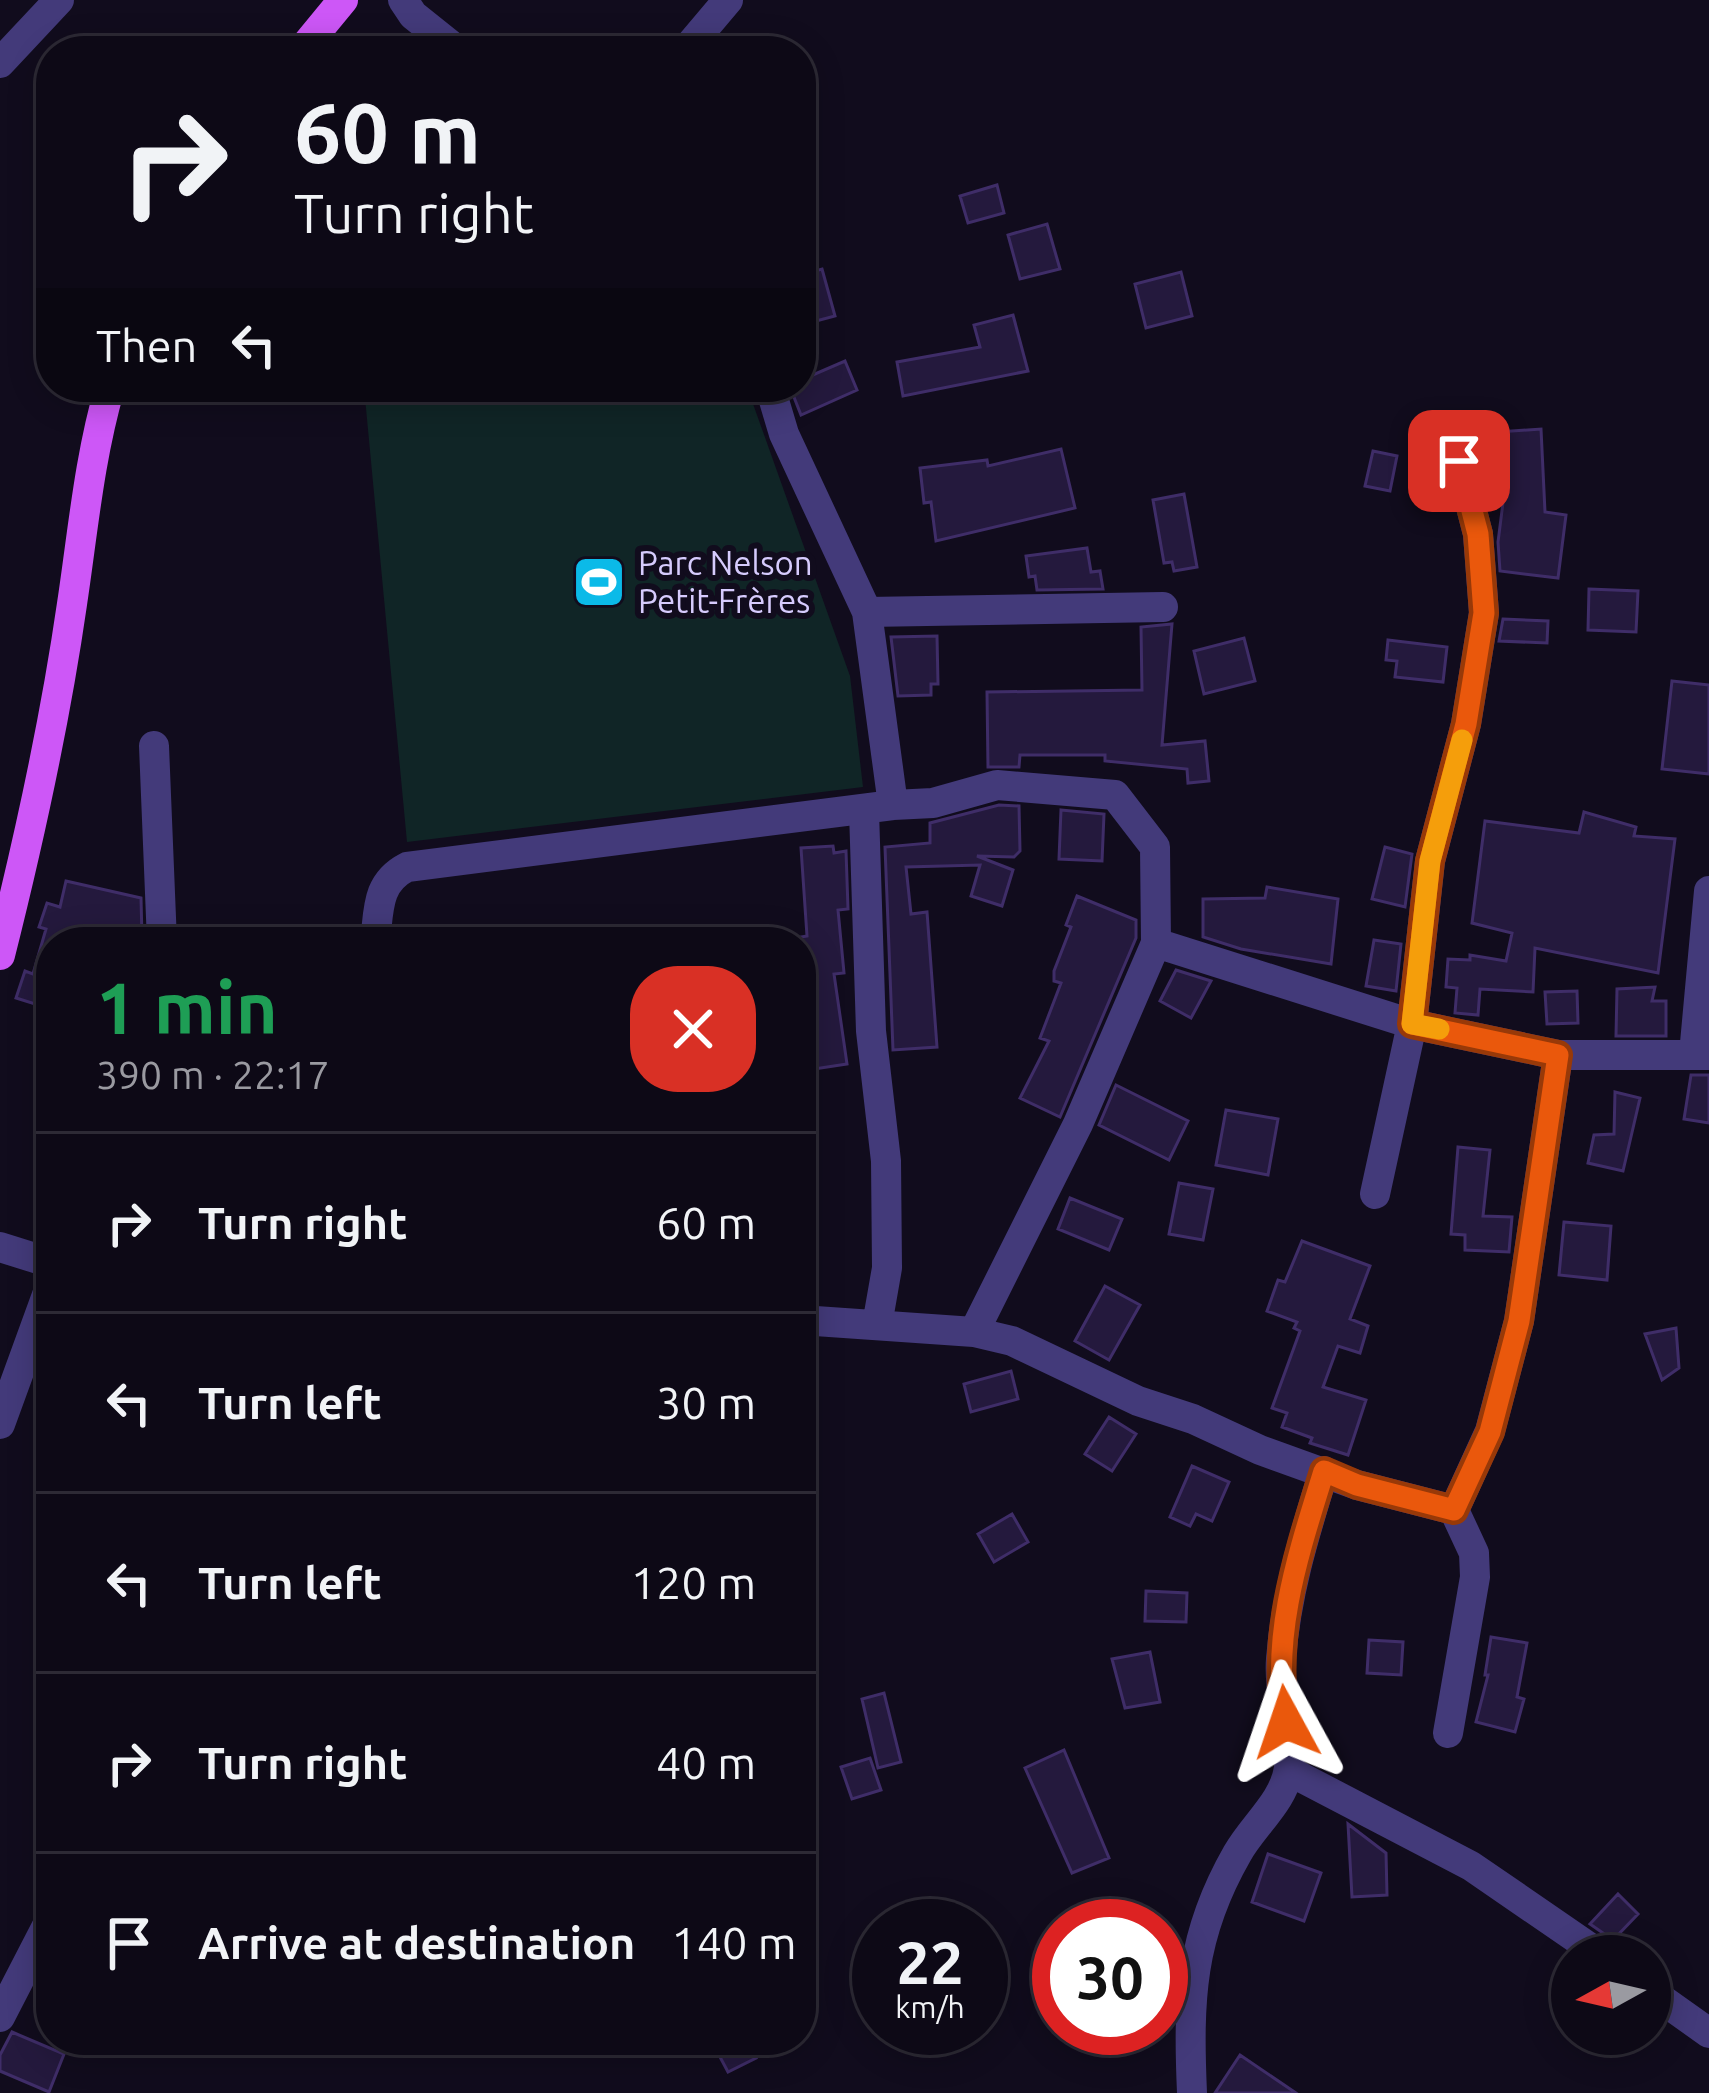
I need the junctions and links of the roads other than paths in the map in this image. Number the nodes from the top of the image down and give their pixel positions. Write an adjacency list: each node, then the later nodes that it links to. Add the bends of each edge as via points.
1 (59, 0): 8 (street)
2 (343, 0): 5 (main road)
3 (403, 0): 6 (street)
4 (728, 0): 7 (street)
5 (313, 36)
6 (439, 36)
7 (698, 36)
8 (0, 63)
9 (107, 402): 20 (main road, via 30,834)
10 (774, 402): 13 (street)
11 (1459, 461): 21 (street, via 1478,534 1484,613 1466,724 1430,861)
12 (1163, 607): 13 (street)
13 (867, 612): 15 (street)
14 (154, 746): 17 (street)
15 (878, 808): 18 (street, via 407,867 382,889); 19 (street, via 997,784 1115,795 1155,847); 29 (street, via 871,1031 886,1161 887,1268)
16 (1709, 891): 22 (street)
17 (161, 927)
18 (377, 927)
19 (1156, 943): 21 (street); 30 (street, via 1078,1124)
20 (0, 956)
21 (1412, 1024): 23 (street); 24 (street)
22 (1701, 1054): 23 (street)
23 (1558, 1055): 33 (street, via 1519,1321 1490,1432)
24 (1375, 1194)
25 (0, 1247): 26 (street)
26 (36, 1258)
27 (816, 1320): 29 (street)
28 (36, 1325): 31 (street)
29 (877, 1325): 30 (street)
30 (974, 1332): 32 (street, via 1012,1340 1138,1401)
31 (0, 1424)
32 (1324, 1471): 33 (street); 35 (street, via 1294,1569 1281,1660)
33 (1454, 1510): 34 (street, via 1474,1552 1475,1577)
34 (1448, 1733)
35 (1289, 1771): 36 (street, via 1471,1866); 41 (street, via 1202,1928)
36 (1571, 1935)
37 (36, 1947): 39 (street)
38 (1671, 2005): 40 (street)
39 (0, 2017)
40 (1709, 2033)
41 (1192, 2093)

